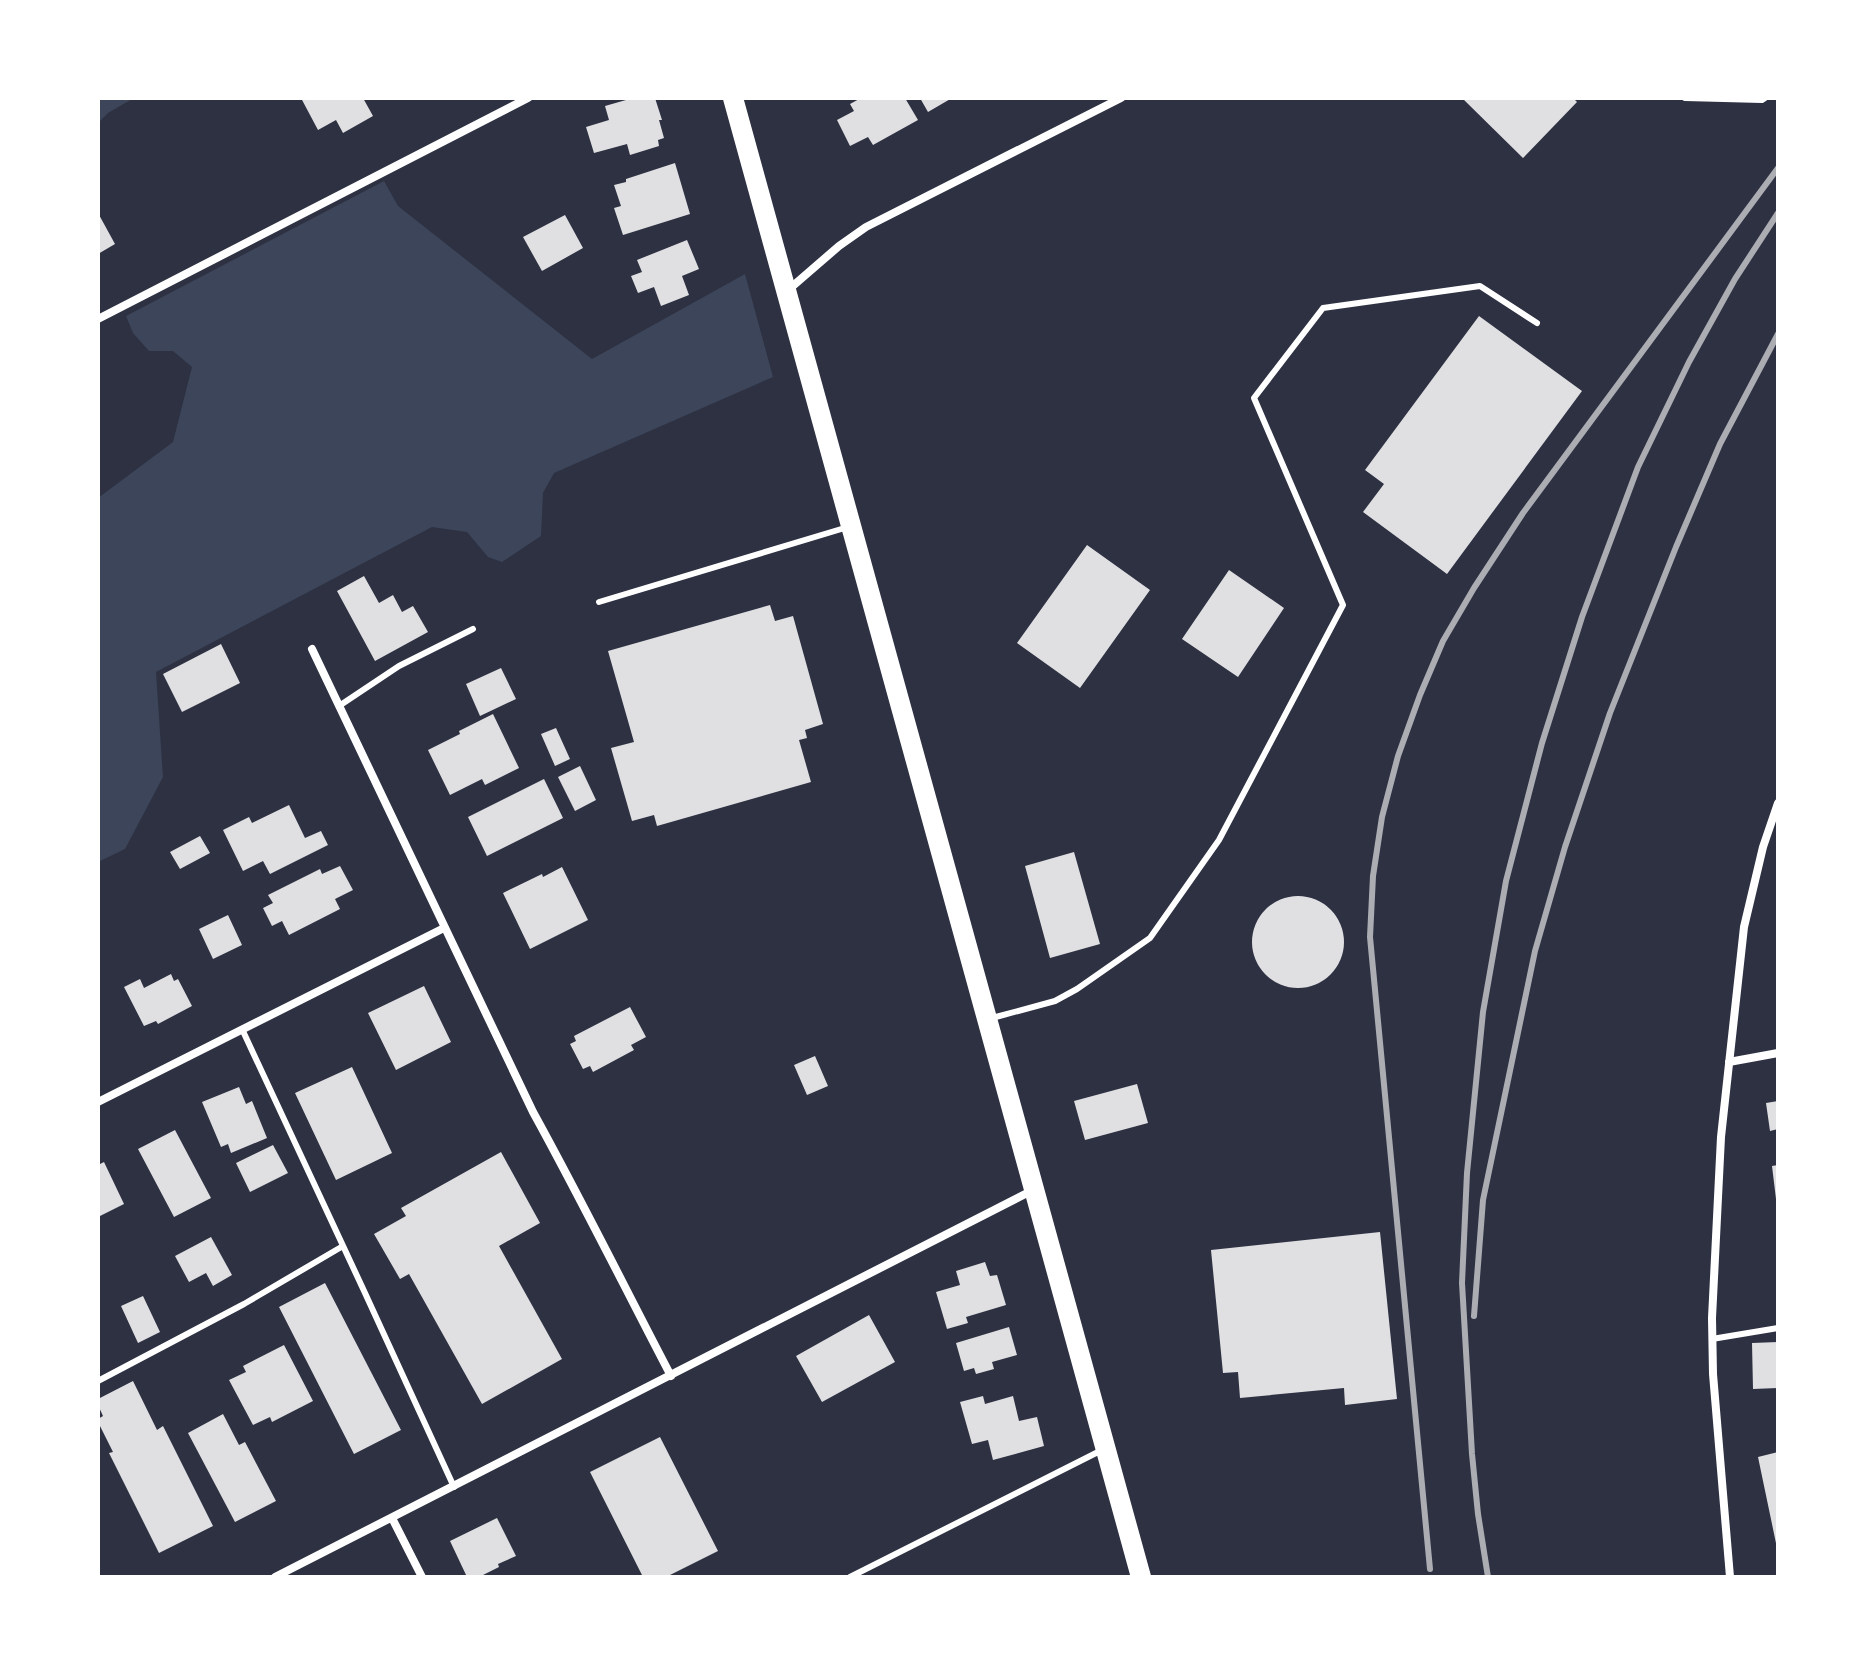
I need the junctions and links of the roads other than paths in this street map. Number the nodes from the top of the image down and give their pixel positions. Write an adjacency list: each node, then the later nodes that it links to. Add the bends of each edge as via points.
1 (528, 98): 7 (street)
2 (733, 98): 6 (main road)
3 (1121, 98): 6 (street, via 866,227)
4 (1685, 98): 5 (lane)
5 (1765, 98)
6 (786, 292): 9 (main road)
7 (98, 319)
8 (1537, 323): 16 (lane, via 1480,286 1323,308 1254,398 1343,605 1219,840 1150,938 1055,1001)
9 (851, 526): 10 (lane); 16 (main road)
10 (599, 602)
11 (473, 629): 13 (lane, via 399,666)
12 (312, 649): 13 (street)
13 (339, 706): 15 (street)
14 (1778, 803): 19 (street, via 1744,927)
15 (444, 928): 17 (street); 25 (street)
16 (988, 1019): 21 (main road)
17 (242, 1029): 20 (street); 22 (lane)
18 (1778, 1053): 19 (street)
19 (1729, 1062): 24 (street)
20 (98, 1102)
21 (1035, 1189): 25 (street); 27 (main road)
22 (343, 1246): 26 (lane); 28 (lane)
23 (1778, 1328): 24 (lane)
24 (1712, 1339): 34 (street)
25 (671, 1376): 28 (street)
26 (98, 1381)
27 (1106, 1448): 32 (lane); 33 (main road)
28 (454, 1487): 29 (street)
29 (392, 1518): 30 (street); 31 (street)
30 (275, 1577)
31 (422, 1577)
32 (850, 1577)
33 (1141, 1577)
34 (1730, 1577)

